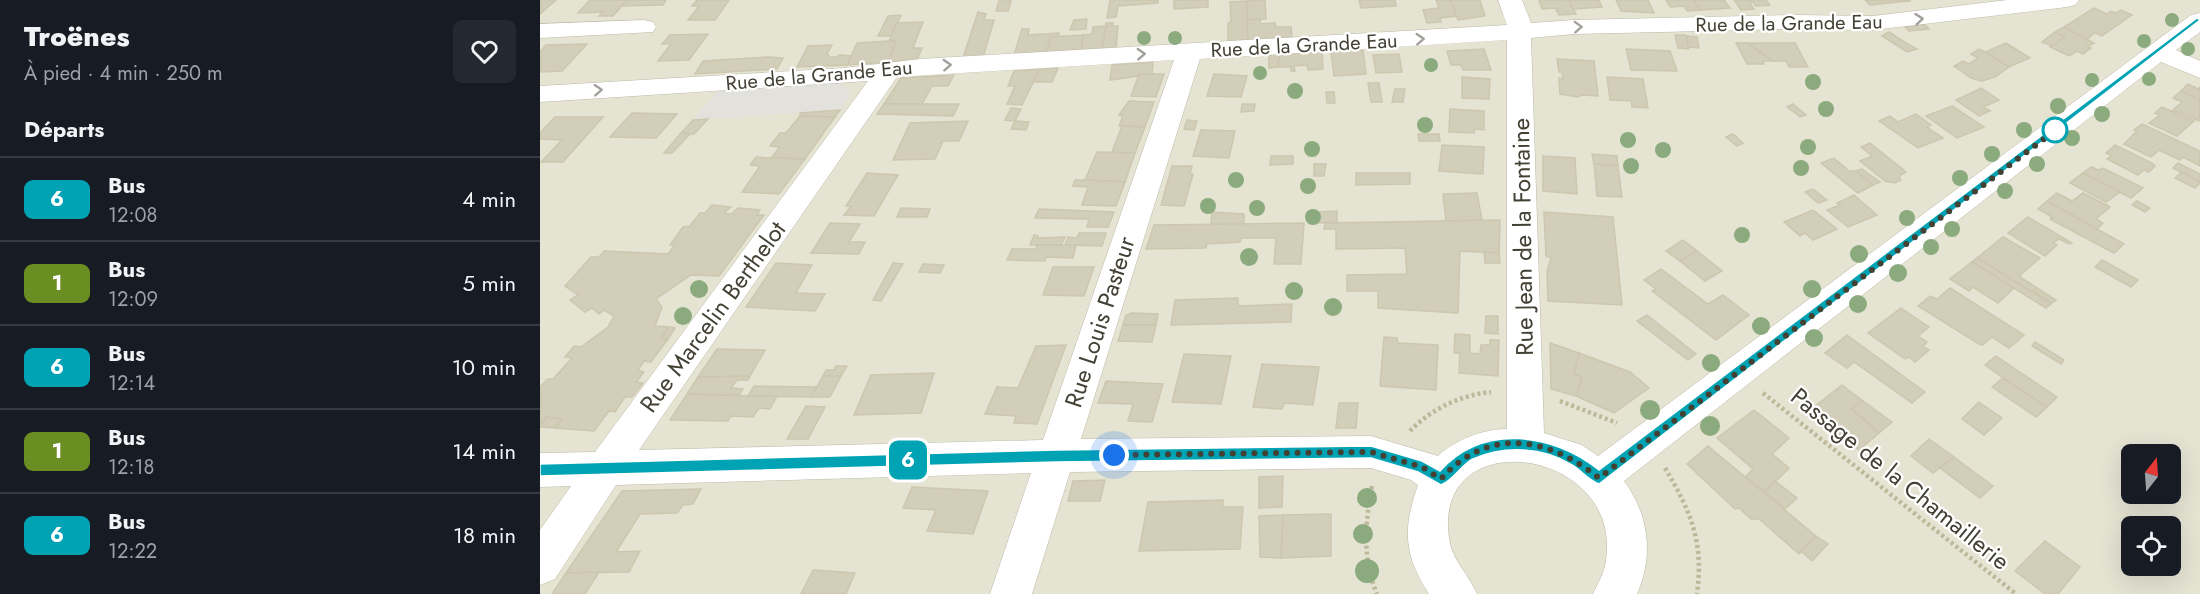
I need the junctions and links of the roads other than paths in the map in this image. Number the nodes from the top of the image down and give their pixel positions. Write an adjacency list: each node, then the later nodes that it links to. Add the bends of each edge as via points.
1 (1509, 0): 7 (street, Rue Jean de la Fontaine)
2 (2067, 0): 3 (street, Rue de la Grande Eau, one-way to 2, via 1845,24 1874,23)
3 (1795, 11): 7 (street, Rue de la Grande Eau, one-way to 3)
4 (2200, 20): 9 (street)
5 (644, 27): 6 (street)
6 (540, 31)
7 (1519, 31): 8 (street, Rue de la Grande Eau, one-way to 7); 13 (street, Rue Jean de la Fontaine)
8 (1190, 51): 11 (street, Rue de la Grande Eau, one-way to 8); 14 (street, Rue Louis Pasteur)
9 (2158, 52): 10 (street); 17 (street)
10 (2200, 70)
11 (888, 72): 12 (street, Rue de la Grande Eau, one-way to 11); 15 (street, Rue Marcelin Berthelot)
12 (540, 94)
13 (1526, 444): 17 (street, via 1552,449 1577,460); 18 (street, via 1506,444 1469,454)
14 (1057, 456): 15 (street); 18 (street, via 1371,452 1422,467); 21 (street, Rue Louis Pasteur)
15 (605, 469): 16 (street); 19 (street, Rue Marcelin Berthelot)
16 (540, 470)
17 (1599, 478): 22 (street, via 1618,503 1628,532 1628,563)
18 (1441, 479): 20 (street, via 1429,504 1426,532 1433,562)
19 (540, 565)
20 (1450, 593)
21 (1011, 594)
22 (1614, 594)

